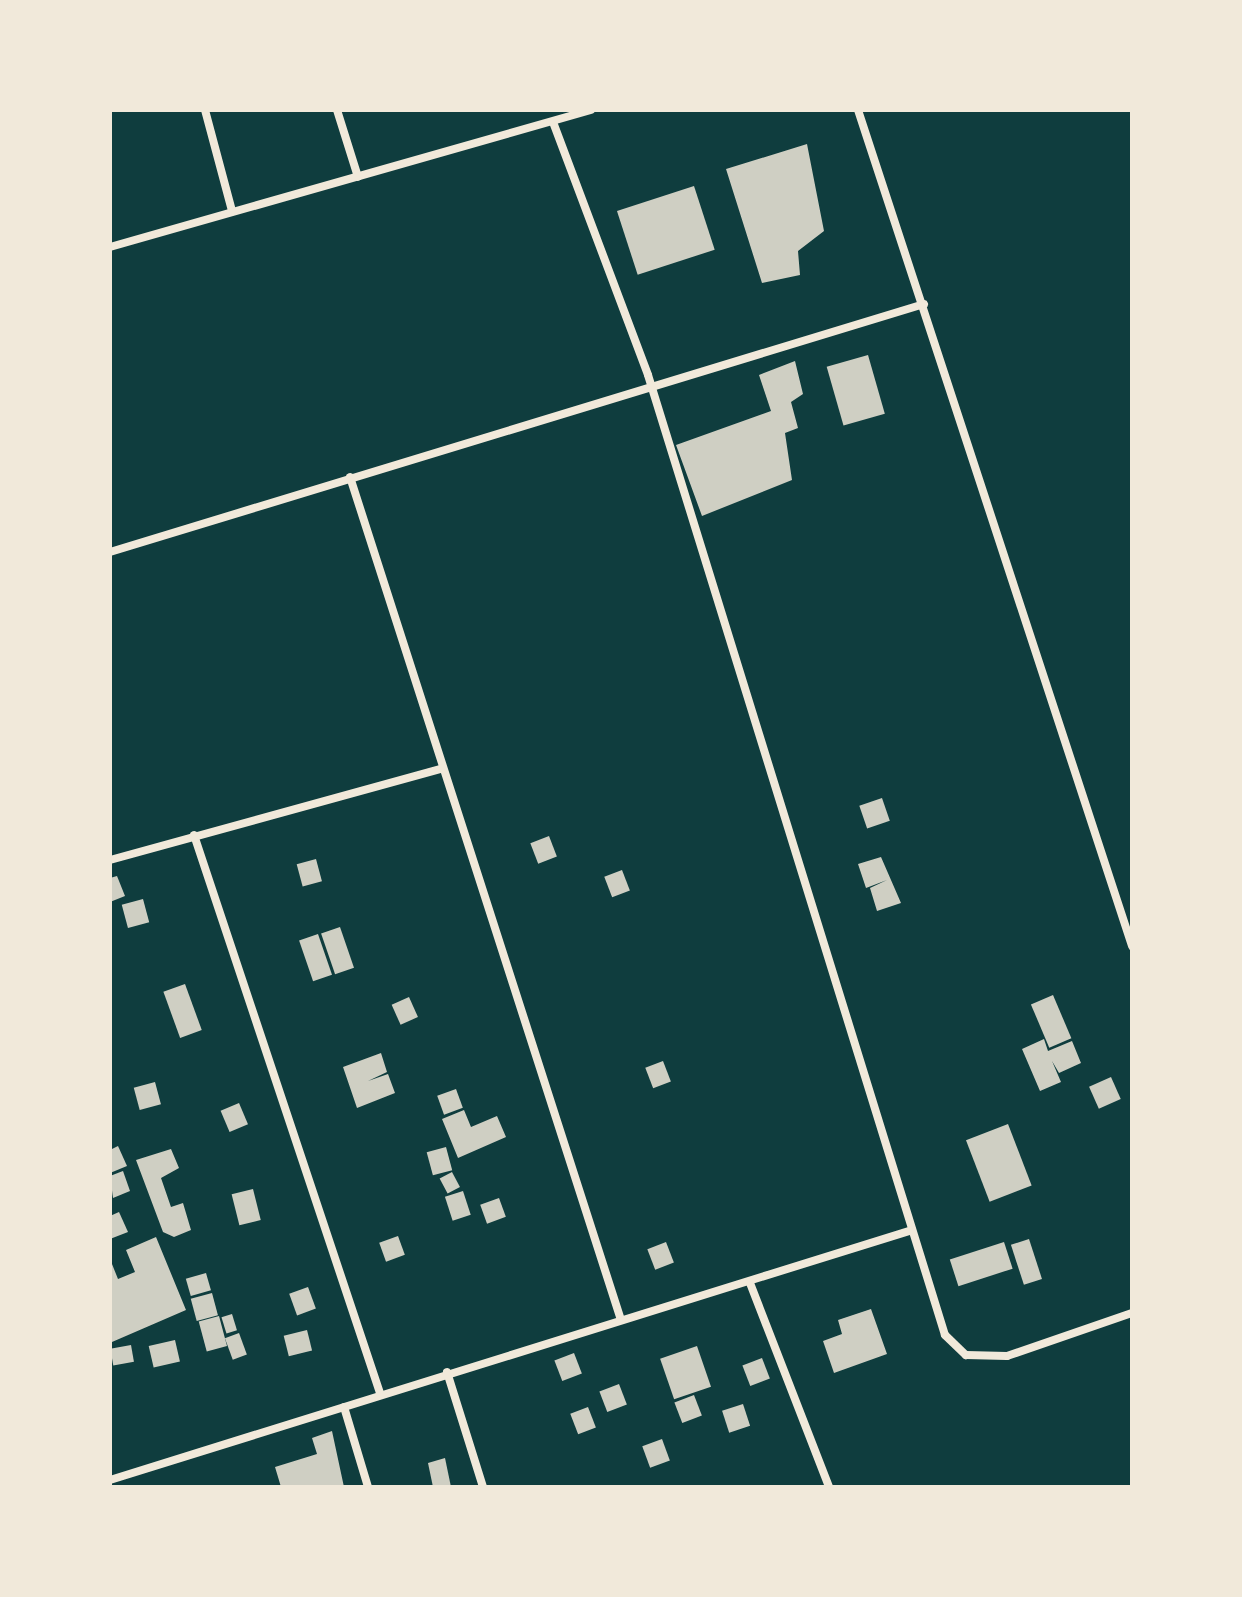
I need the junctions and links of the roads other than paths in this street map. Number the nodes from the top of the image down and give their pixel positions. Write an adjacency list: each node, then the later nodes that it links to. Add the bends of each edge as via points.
1 (205, 110): 7 (street)
2 (337, 110): 6 (street)
3 (591, 110): 5 (street)
4 (858, 110): 9 (street)
5 (553, 122): 6 (street); 10 (street)
6 (358, 177): 7 (street)
7 (232, 211): 8 (street)
8 (110, 247)
9 (924, 304): 10 (street); 16 (street)
10 (652, 388): 11 (street); 17 (street)
11 (350, 477): 12 (street); 13 (street)
12 (110, 552)
13 (443, 768): 14 (street); 20 (street)
14 (194, 835): 15 (street); 22 (street)
15 (110, 860)
16 (1132, 946)
17 (912, 1230): 18 (street); 19 (street, via 945,1335 966,1355 1007,1356)
18 (750, 1283): 20 (street); 27 (street)
19 (1132, 1313)
20 (621, 1320): 21 (street)
21 (447, 1372): 22 (street); 26 (street)
22 (380, 1393): 23 (street)
23 (344, 1407): 24 (street); 25 (street)
24 (110, 1480)
25 (368, 1487)
26 (483, 1487)
27 (829, 1487)

